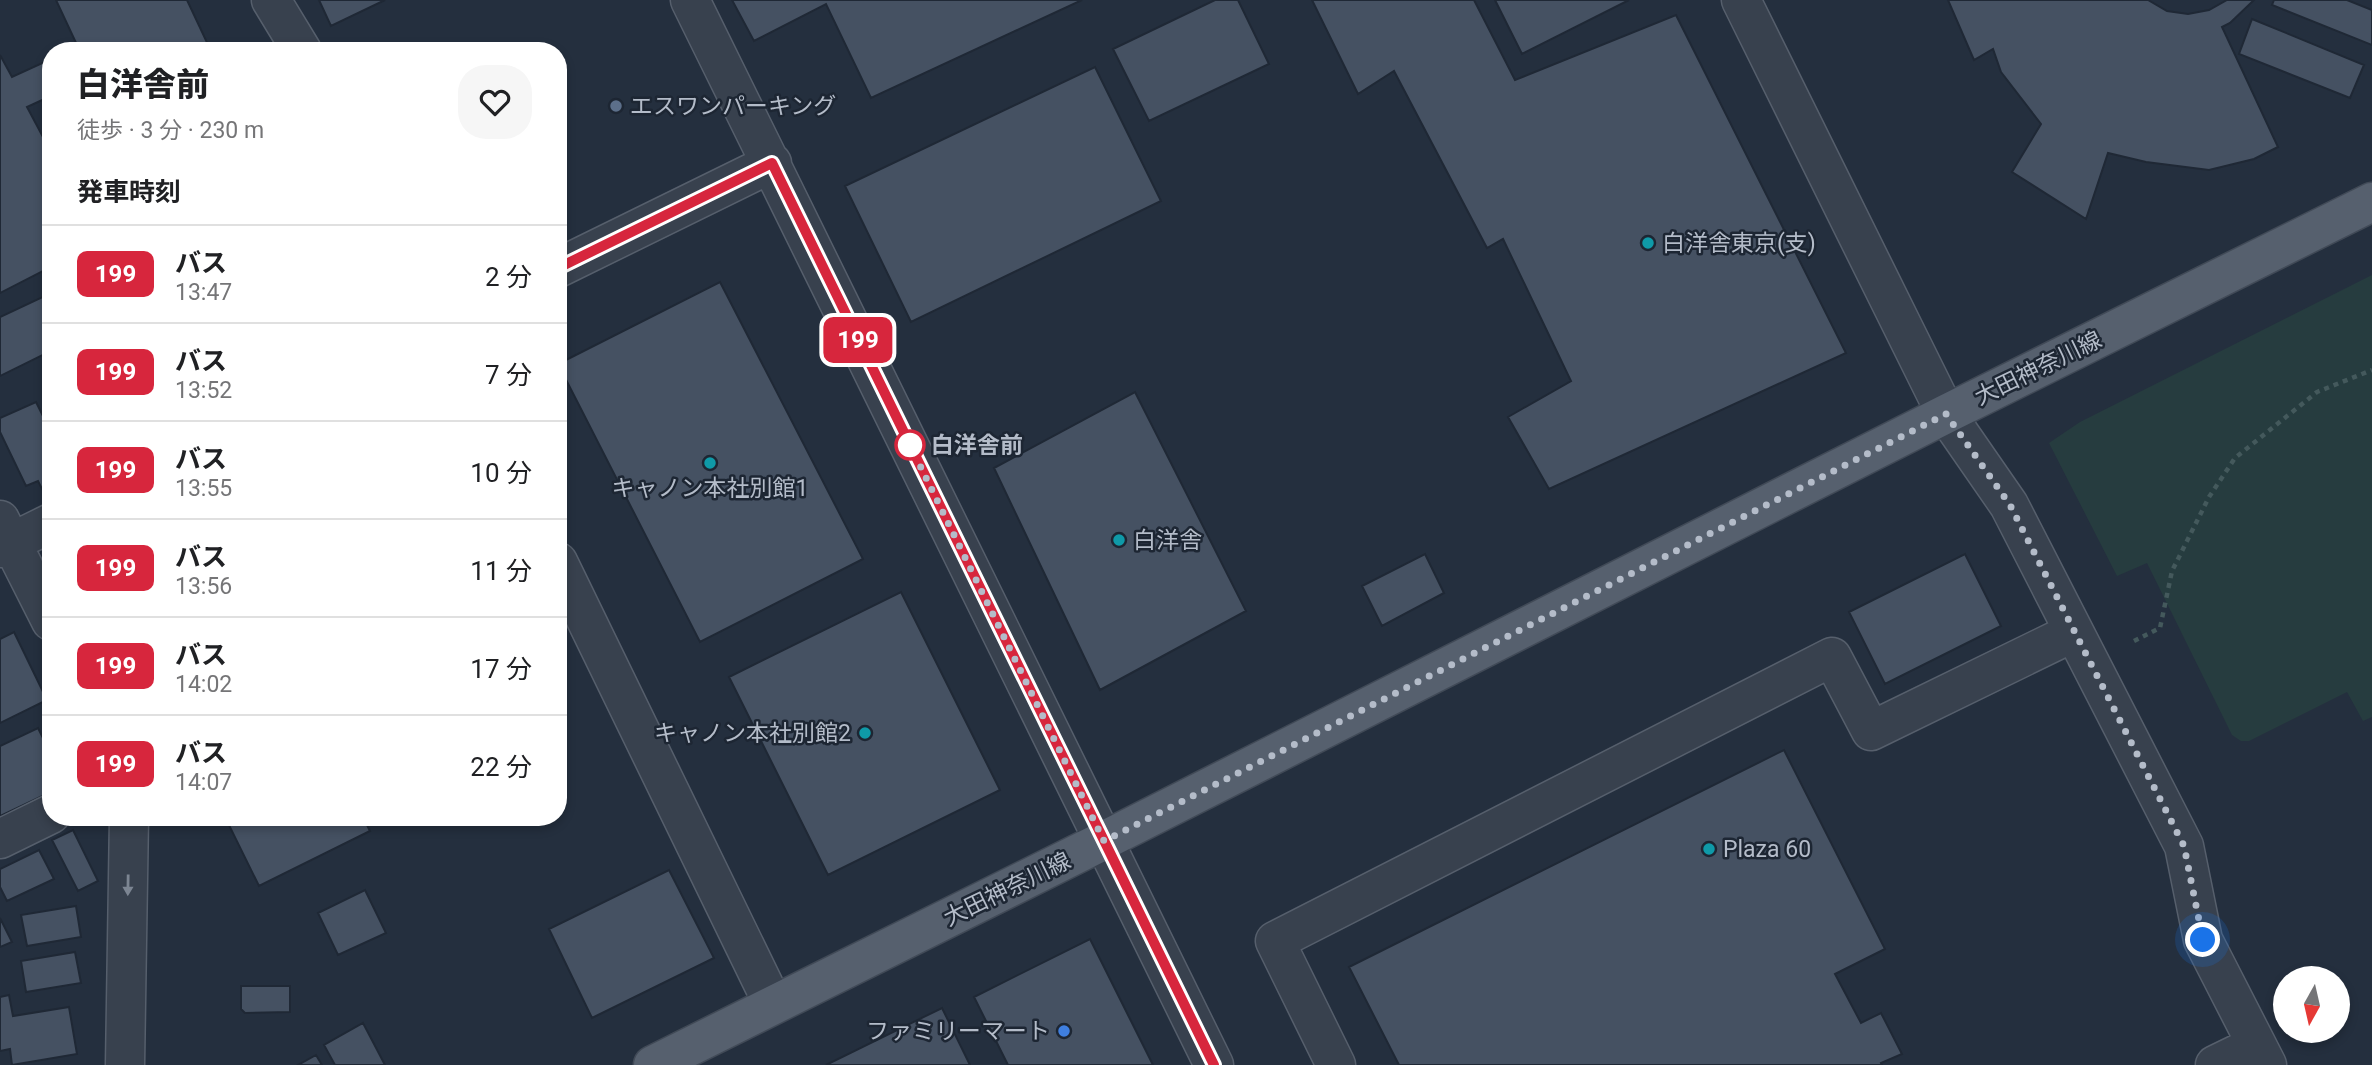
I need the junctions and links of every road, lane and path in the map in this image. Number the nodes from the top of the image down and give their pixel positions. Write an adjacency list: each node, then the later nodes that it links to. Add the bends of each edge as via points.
1 (271, 0): 4 (street)
2 (690, 0): 5 (street)
3 (1741, 0): 9 (street)
4 (297, 42)
5 (772, 163): 7 (street); 18 (street)
6 (2372, 202): 9 (main road, 大田神奈川線)
7 (567, 264)
8 (2372, 370): 14 (path, via 2317,392 2235,458 2209,497 2172,571 2160,628)
9 (1946, 414): 14 (street, via 2010,505); 18 (main road, 大田神奈川線)
10 (42, 526): 11 (street)
11 (4, 537): 13 (street)
12 (567, 581): 19 (street)
13 (42, 605)
14 (2082, 648): 20 (street, via 2184,846 2203,940); 24 (street, via 1871,731 1832,657 1275,941)
15 (42, 818): 17 (street)
16 (129, 826): 22 (street, one-way to 22)
17 (0, 839)
18 (1104, 841): 19 (main road, 大田神奈川線); 23 (street)
19 (773, 1004): 21 (main road, 大田神奈川線)
20 (2262, 1055): 25 (street)
21 (667, 1062)
22 (125, 1065)
23 (1214, 1065)
24 (1336, 1065)
25 (2215, 1065)

